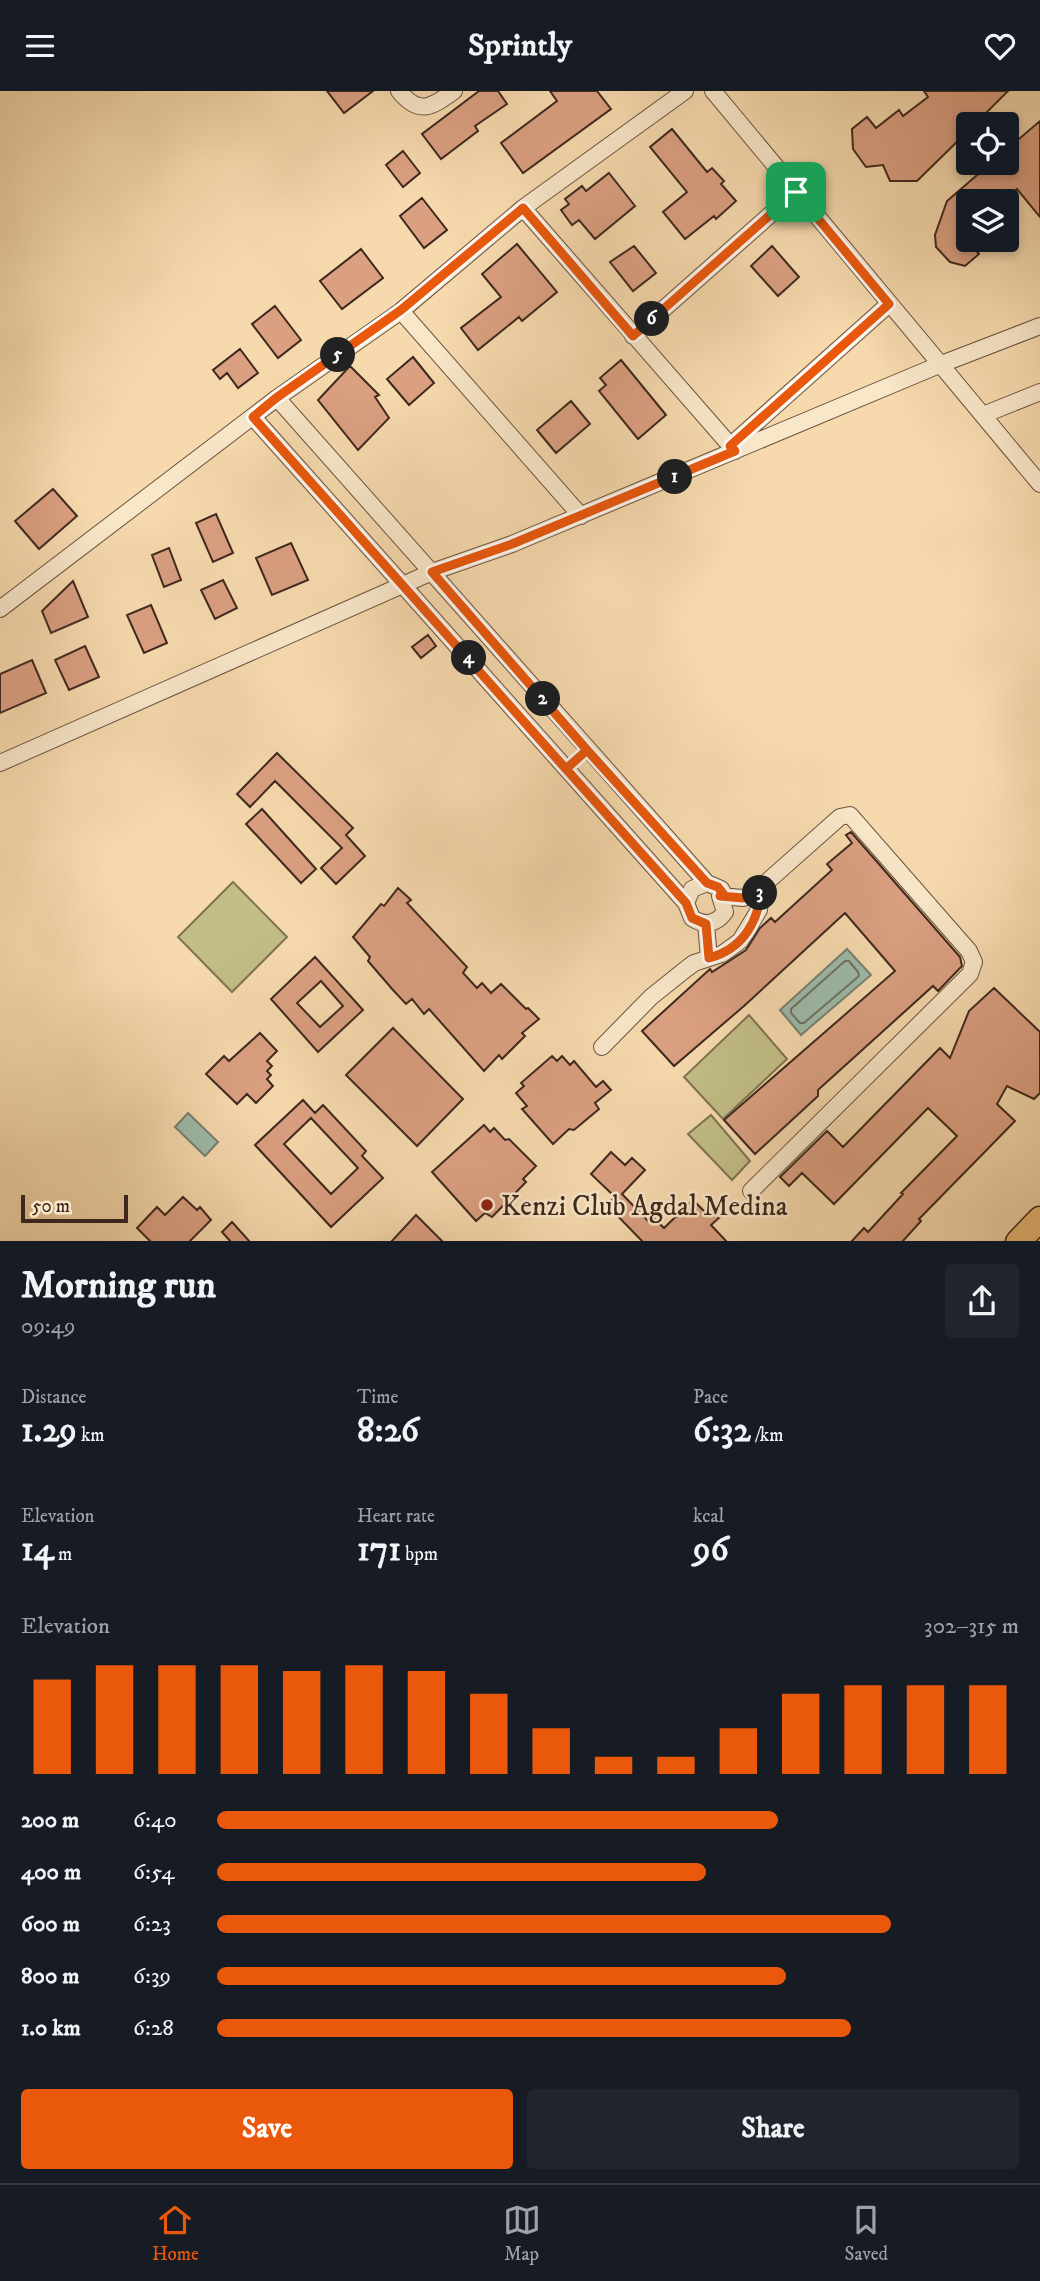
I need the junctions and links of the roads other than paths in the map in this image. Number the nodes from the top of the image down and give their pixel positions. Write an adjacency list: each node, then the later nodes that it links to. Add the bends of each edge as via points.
1 (399, 91): 2 (street, via 409,103 423,107 433,106)
2 (454, 91)
3 (685, 91): 6 (street)
4 (713, 91): 5 (street)
5 (796, 192): 7 (street); 10 (street)
6 (523, 208): 8 (street); 10 (street)
7 (889, 304): 11 (street); 16 (street)
8 (401, 310): 13 (street); 18 (street)
9 (1040, 326): 11 (street)
10 (633, 336): 16 (street)
11 (939, 365): 14 (street); 16 (street)
12 (1040, 393): 14 (street)
13 (276, 398): 15 (street); 19 (street)
14 (983, 415): 17 (street)
15 (253, 417): 20 (street); 21 (street)
16 (733, 449): 18 (street)
17 (1040, 484)
18 (581, 516): 19 (street)
19 (432, 572): 20 (street); 22 (street)
20 (404, 585): 23 (street); 24 (street)
21 (0, 609)
22 (587, 750): 24 (street); 25 (street)
23 (0, 763)
24 (566, 769): 28 (street)
25 (707, 883): 27 (street, via 721,889 725,896); 28 (street, via 692,889)
26 (761, 889): 27 (street, via 743,898); 30 (street, via 760,910 751,927 731,949); 32 (street, via 840,817 850,815 974,962 970,974)
27 (720, 896): 29 (street, via 725,912)
28 (686, 903): 29 (street, via 692,918)
29 (706, 924): 30 (street)
30 (709, 958): 31 (street, via 694,963 660,990)
31 (602, 1047)
32 (751, 1191)
33 (1040, 1219): 34 (main road)
34 (1018, 1241)

